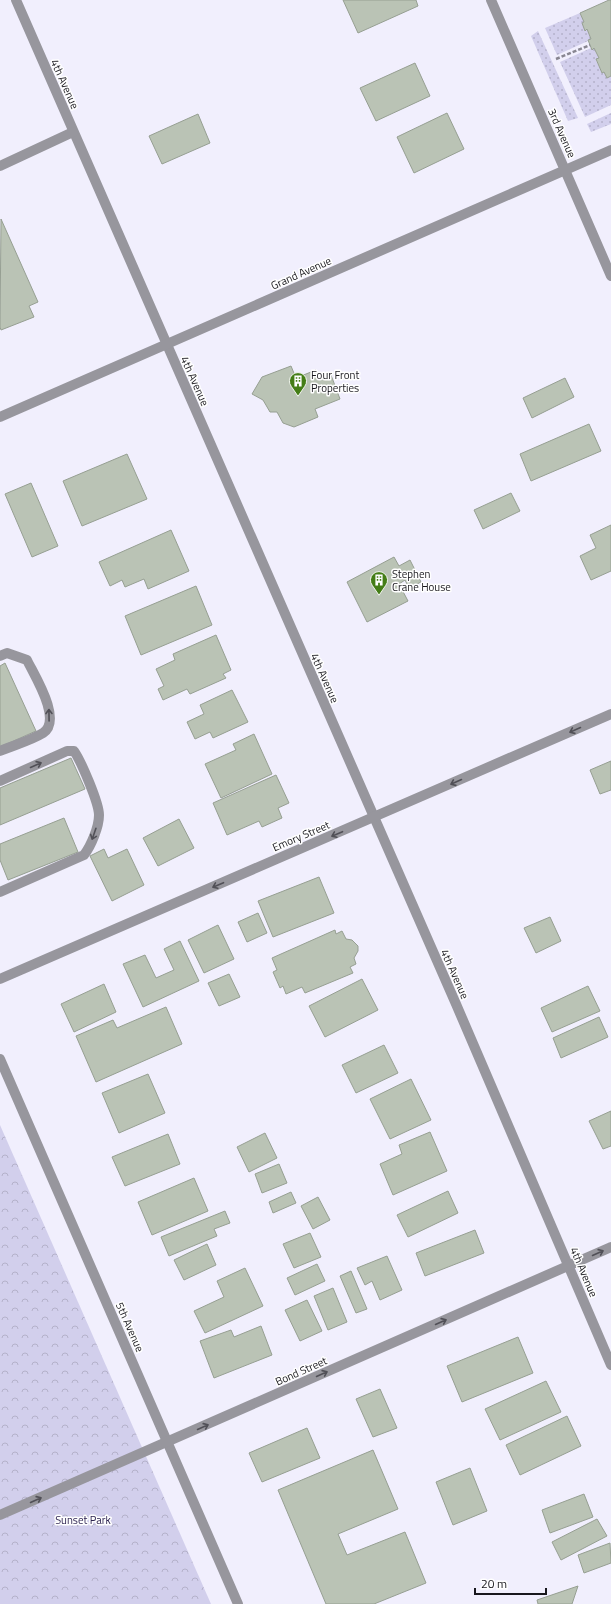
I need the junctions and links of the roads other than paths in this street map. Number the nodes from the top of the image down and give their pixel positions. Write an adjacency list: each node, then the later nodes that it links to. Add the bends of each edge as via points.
1 (16, 0): 3 (street, 4th Avenue)
2 (491, 0): 6 (street, 3rd Avenue)
3 (73, 132): 5 (street); 8 (street, 4th Avenue)
4 (611, 150): 6 (street, Grand Avenue)
5 (0, 166)
6 (565, 170): 7 (street, 3rd Avenue); 8 (street, Grand Avenue)
7 (611, 276)
8 (166, 345): 9 (street, Grand Avenue); 14 (street, 4th Avenue)
9 (0, 417)
10 (0, 656): 12 (street, one-way to 10, via 44,732 49,725 49,705 27,660 7,653)
11 (611, 714): 14 (street, Emory Street, one-way to 14)
12 (0, 751)
13 (0, 781): 15 (street, one-way to 15, via 67,751 74,751 99,813 90,845 84,855)
14 (373, 818): 16 (street, Emory Street, one-way to 16); 19 (street, 4th Avenue)
15 (0, 892)
16 (0, 979)
17 (0, 1059): 21 (street, 5th Avenue)
18 (611, 1247): 19 (street, Bond Street, one-way to 18)
19 (568, 1266): 20 (street, 4th Avenue); 21 (street, Bond Street, one-way to 19)
20 (611, 1365)
21 (167, 1443): 22 (street, Bond Street, one-way to 21); 23 (street, 5th Avenue)
22 (0, 1516)
23 (238, 1604)

